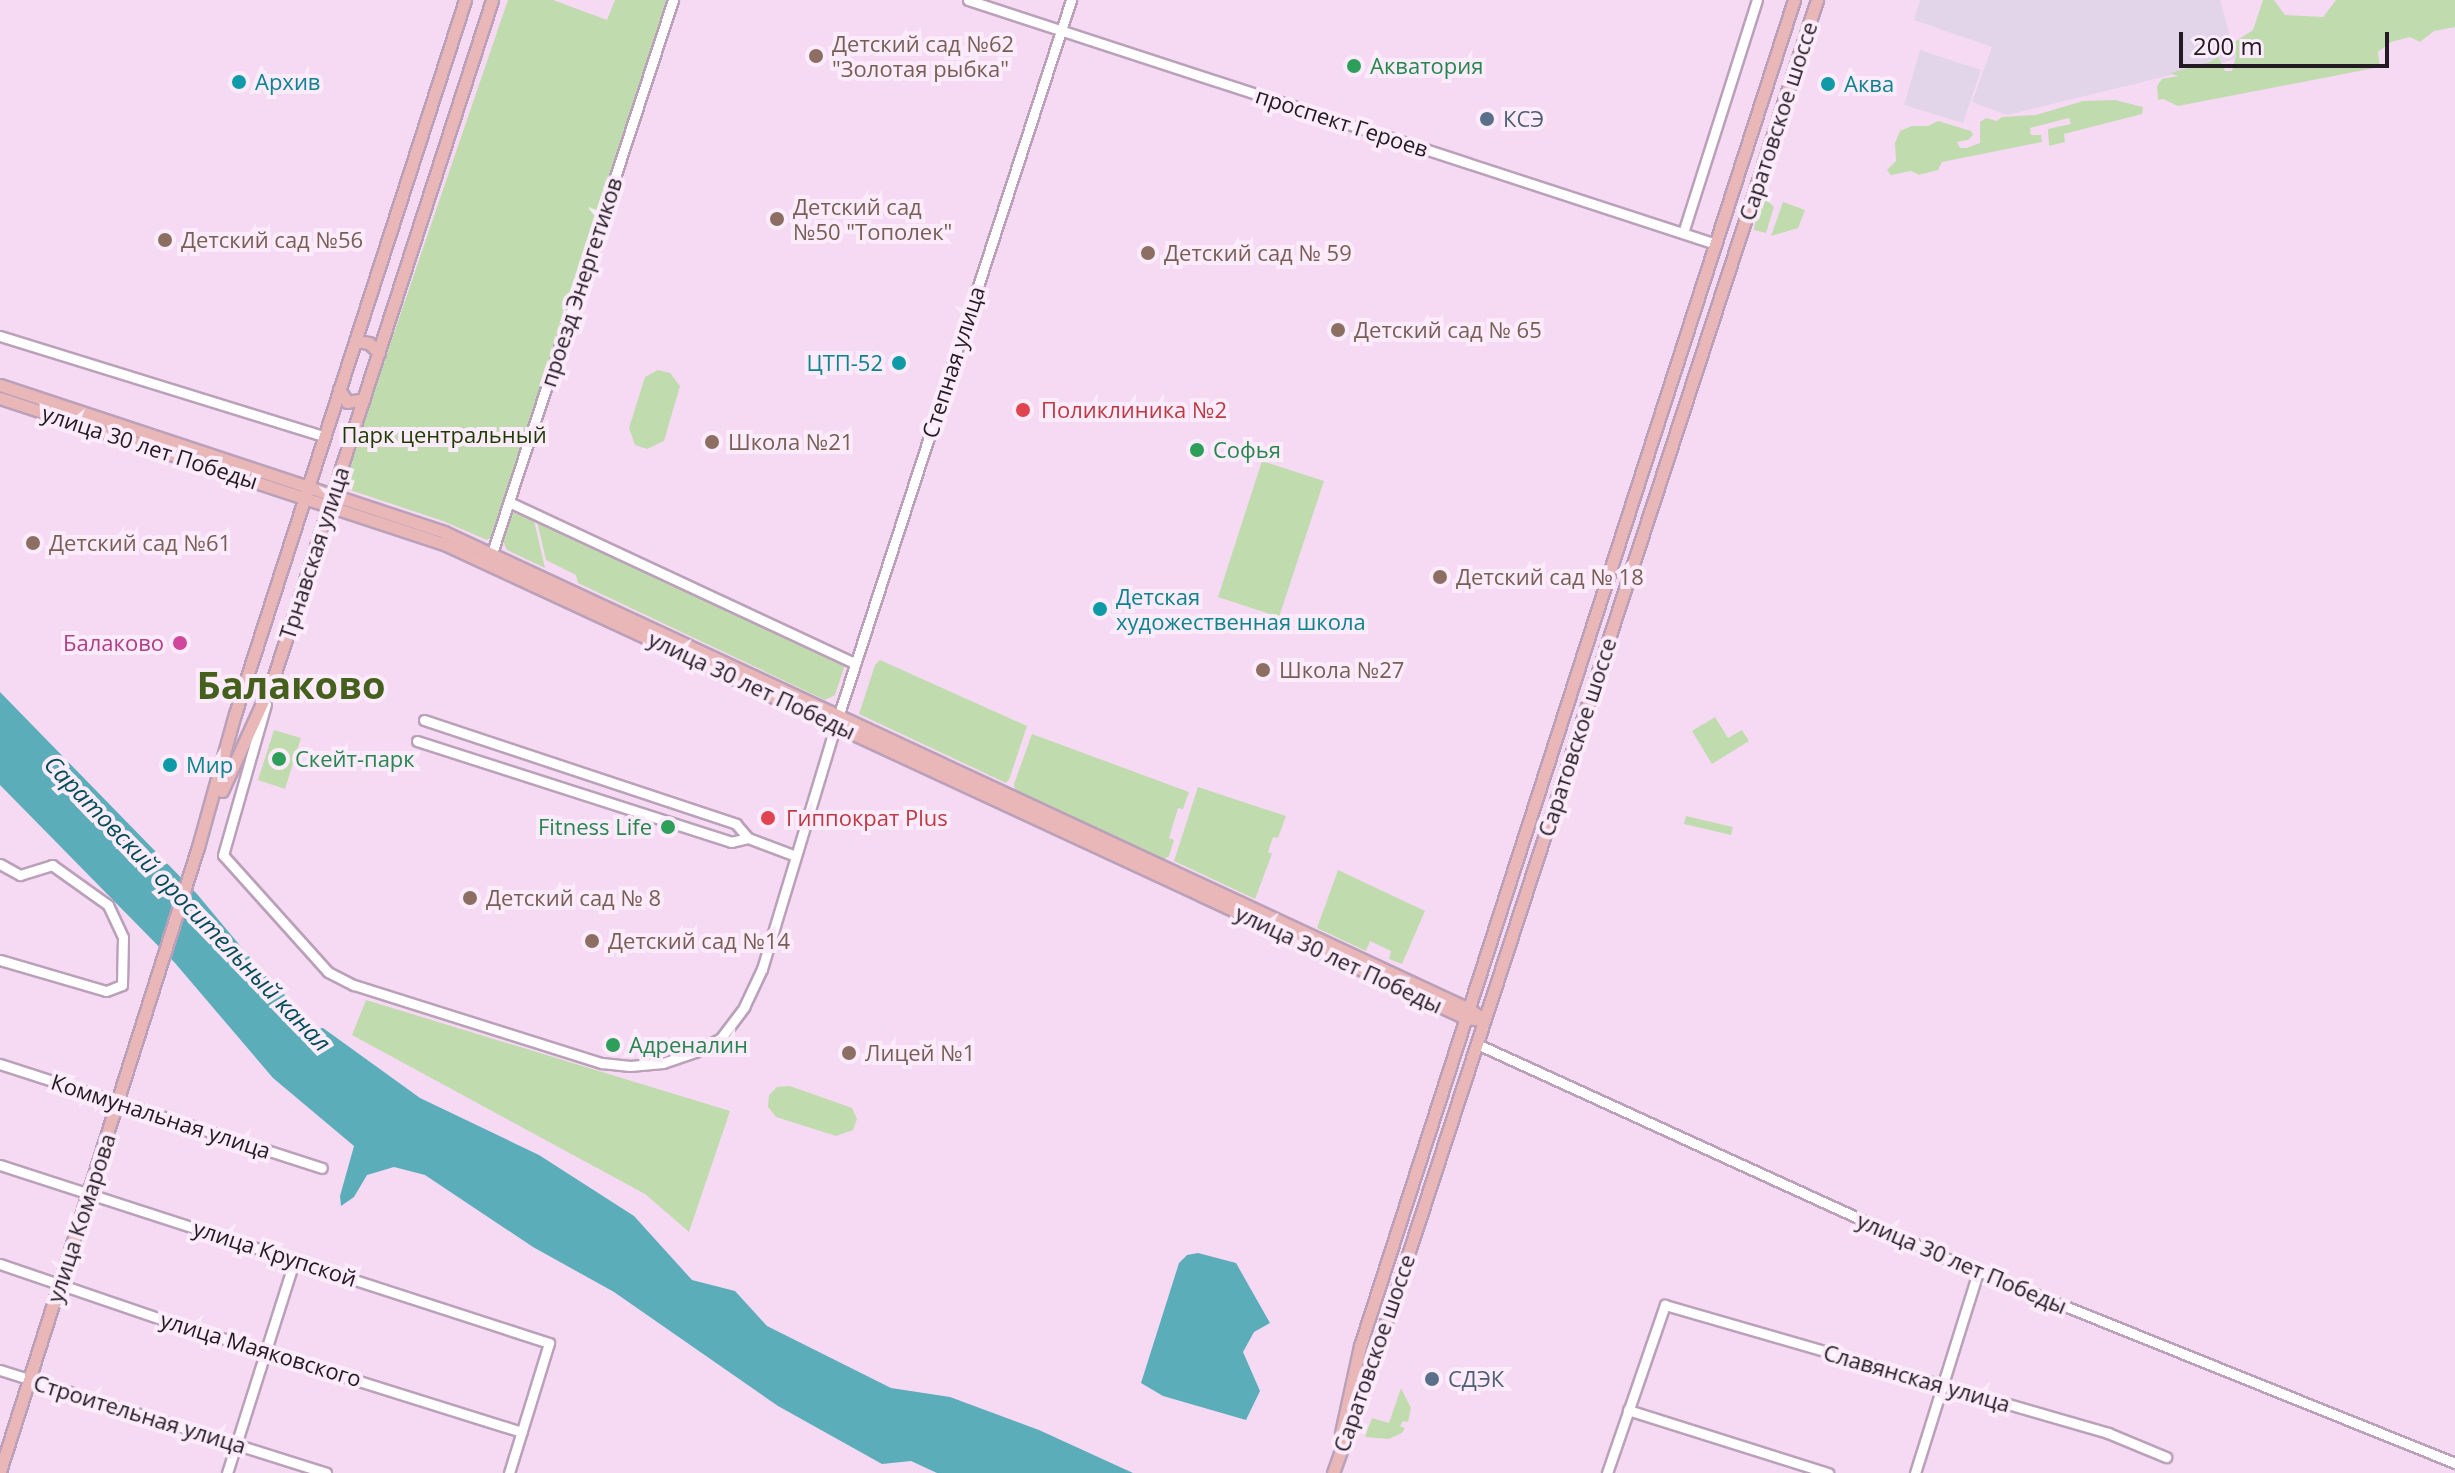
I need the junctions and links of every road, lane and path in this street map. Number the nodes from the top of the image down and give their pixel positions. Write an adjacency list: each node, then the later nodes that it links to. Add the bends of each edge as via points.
1 (465, 0): 17 (main road, Трнавская улица)
2 (492, 0): 18 (main road, Трнавская улица)
3 (673, 0): 28 (street, проезд Энергетиков)
4 (968, 0): 9 (street, проспект Героев)
5 (1071, 0): 9 (street, Степная улица)
6 (1757, 0): 12 (street)
7 (1794, 0): 10 (main road, Саратовское шоссе)
8 (1817, 0): 11 (main road, Саратовское шоссе)
9 (1061, 30): 12 (street, проспект Героев); 30 (street, Степная улица)
10 (1746, 150): 11 (main road); 13 (main road, Саратовское шоссе)
11 (1767, 156): 15 (main road, Саратовское шоссе)
12 (1683, 233): 13 (street, проспект Героев)
13 (1716, 244): 14 (main road, Саратовское шоссе)
14 (1689, 327): 15 (main road); 37 (main road, Саратовское шоссе)
15 (1709, 333): 38 (main road, Саратовское шоссе)
16 (0, 336): 25 (street)
17 (355, 341): 18 (main road, via 369,343); 21 (main road, Трнавская улица)
18 (379, 353): 22 (main road, Трнавская улица)
19 (0, 378): 24 (main road)
20 (0, 385): 24 (main road)
21 (339, 389): 22 (main road, via 347,402); 25 (main road, Трнавская улица)
22 (364, 399): 27 (main road, Трнавская улица)
23 (4, 400): 26 (main road, улица 30 лет Победы)
24 (64, 406): 26 (main road)
25 (324, 436): 26 (main road, Трнавская улица)
26 (307, 492): 27 (main road, улица 30 лет Победы); 32 (main road, Трнавская улица)
27 (332, 499): 29 (main road, улица 30 лет Победы); 31 (main road, Трнавская улица)
28 (509, 502): 29 (street, проезд Энергетиков); 30 (street)
29 (490, 558): 33 (main road, улица 30 лет Победы)
30 (855, 663): 33 (street, Степная улица)
31 (273, 679): 34 (main road, Трнавская улица); 40 (street)
32 (235, 714): 34 (main road); 42 (main road, Трнавская улица)
33 (837, 719): 43 (street, Степная улица); 46 (main road, улица 30 лет Победы)
34 (255, 720): 39 (main road, Трнавская улица)
35 (424, 720): 41 (street, via 736,824)
36 (417, 741): 41 (street, via 731,842)
37 (1554, 747): 38 (main road); 46 (main road, Саратовское шоссе)
38 (1572, 752): 47 (main road, Саратовское шоссе)
39 (234, 762): 40 (street, via 244,758); 42 (main road, Трнавская улица)
40 (249, 767): 43 (street, Степная улица, via 223,855 328,972 354,985 602,1063 663,1063 721,1038 762,969)
41 (748, 838): 43 (street)
42 (198, 847): 50 (main road, улица Комарова)
43 (796, 856)
44 (0, 864): 45 (street, via 20,875 52,865 108,905 123,937 122,985 106,991)
45 (0, 960)
46 (1468, 1014): 47 (main road, улица 30 лет Победы); 48 (main road, Саратовское шоссе, via 1360,1346 1351,1410)
47 (1484, 1020): 48 (main road, Саратовское шоссе)
48 (1477, 1044): 56 (street, улица 30 лет Победы)
49 (0, 1064): 50 (street, Коммунальная улица)
50 (119, 1102): 52 (street, Коммунальная улица); 53 (main road, улица Комарова)
51 (0, 1165): 53 (street, улица Крупской)
52 (322, 1168)
53 (89, 1193): 54 (street, улица Крупской); 57 (main road, улица Комарова)
54 (295, 1258): 58 (street); 63 (street, улица Крупской, via 549,1343)
55 (0, 1264): 57 (street, улица Маяковского)
56 (1978, 1272): 61 (street); 66 (street, улица 30 лет Победы)
57 (61, 1282): 58 (street, улица Маяковского); 60 (main road, улица Комарова)
58 (265, 1349): 63 (street, улица Маяковского); 64 (street)
59 (0, 1370): 60 (street, Строительная улица)
60 (29, 1380): 64 (street, Строительная улица); 67 (main road, улица Комарова)
61 (1944, 1385): 62 (street, Славянская улица, via 1665,1305); 65 (street, Славянская улица, via 2108,1433); 73 (street)
62 (1628, 1410): 71 (street); 72 (street)
63 (522, 1432): 70 (street)
64 (236, 1443): 68 (street); 69 (street, Строительная улица)
65 (2166, 1457)
66 (2455, 1463)
67 (0, 1471)
68 (227, 1473)
69 (326, 1473)
70 (509, 1473)
71 (1607, 1473)
72 (1828, 1473)
73 (1915, 1473)

